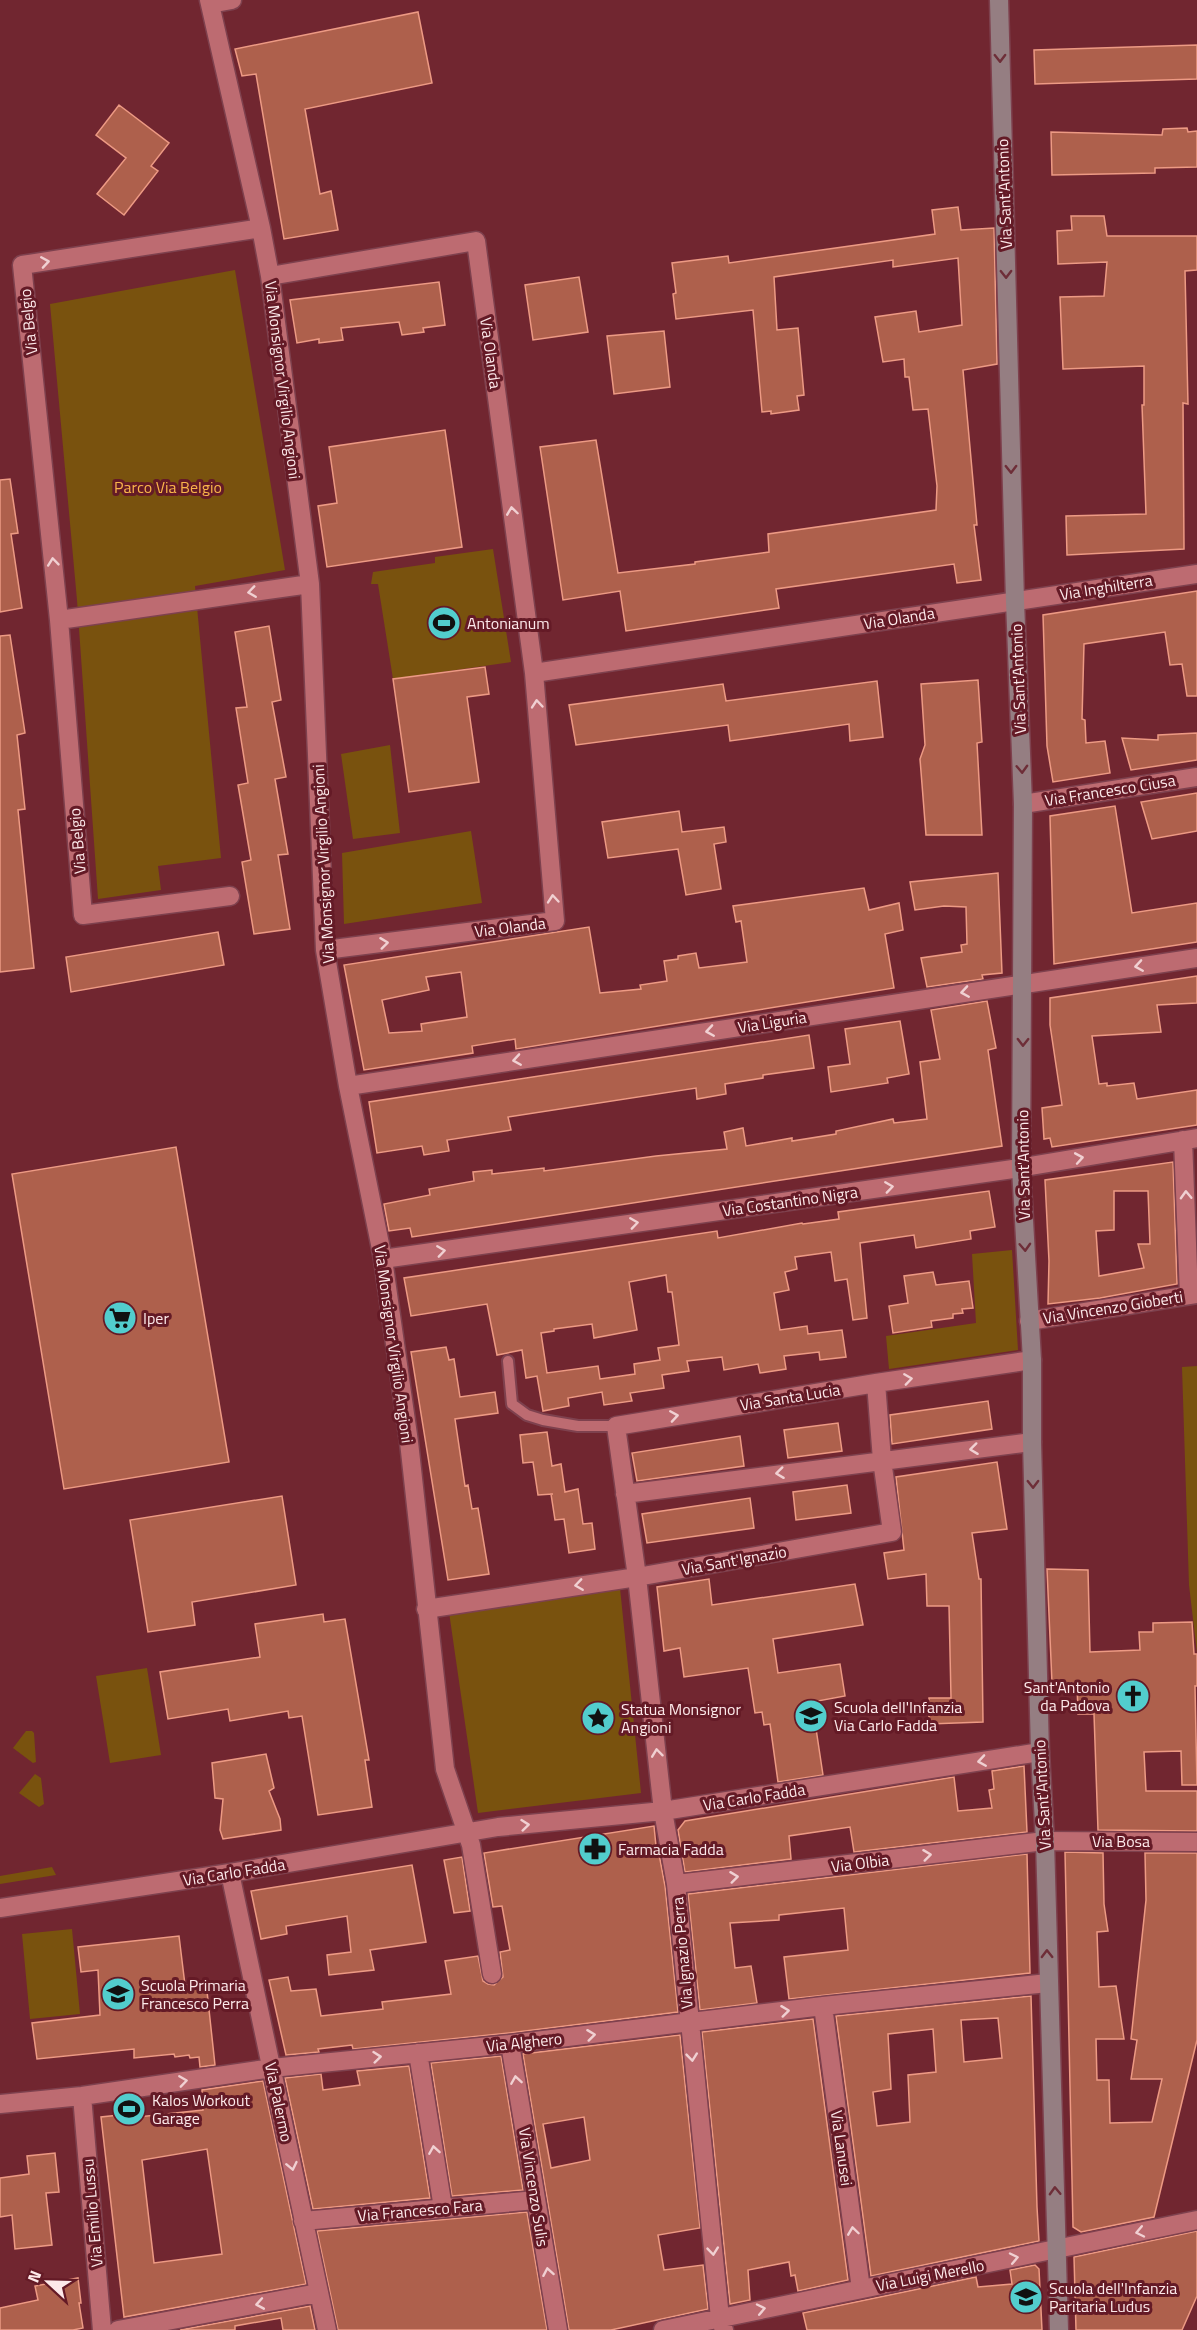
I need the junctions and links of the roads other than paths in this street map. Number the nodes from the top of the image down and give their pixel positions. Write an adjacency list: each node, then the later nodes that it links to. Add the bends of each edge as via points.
1 (232, 0): 3 (street)
2 (999, 0): 8 (street, Via Sant'Antonio, one-way to 8)
3 (209, 2): 4 (street, Via Monsignor Virgilio Angioni)
4 (261, 228): 5 (street, Via Monsignor Virgilio Angioni); 9 (street, Via Belgio, one-way to 4, via 22,265)
5 (270, 276): 7 (street, Via Monsignor Virgilio Angioni); 10 (street, Via Olanda, one-way to 5, via 476,241)
6 (1197, 574): 8 (street, Via Inghilterra)
7 (310, 584): 9 (street, one-way to 9); 14 (street, Via Monsignor Virgilio Angioni)
8 (1014, 601): 10 (street, Via Olanda); 12 (street, Via Sant'Antonio, one-way to 12)
9 (59, 620): 13 (street, Via Belgio, via 83,915)
10 (534, 673): 14 (street, Via Olanda, one-way to 10, via 555,921)
11 (1197, 777): 12 (street, Via Francesco Ciusa)
12 (1023, 804): 16 (street, Via Sant'Antonio)
13 (230, 896)
14 (326, 950): 17 (street, Via Monsignor Virgilio Angioni)
15 (1197, 958): 16 (street, Via Liguria, one-way to 16)
16 (1023, 984): 17 (street, Via Liguria, one-way to 17); 19 (street, Via Sant'Antonio, one-way to 19)
17 (348, 1086): 20 (street, Via Monsignor Virgilio Angioni)
18 (1190, 1139): 19 (street, Via Costantino Nigra, one-way to 18); 21 (street, one-way to 18)
19 (1021, 1168): 20 (street, Via Costantino Nigra, one-way to 19); 22 (street, Via Sant'Antonio, one-way to 22)
20 (383, 1259): 31 (street, Via Monsignor Virgilio Angioni, via 409,1442)
21 (1193, 1295): 22 (street, Via Vincenzo Gioberti)
22 (1029, 1321): 23 (street, Via Sant'Antonio)
23 (1032, 1360): 25 (street, Via Santa Lucia, one-way to 23); 27 (street, Via Sant'Antonio)
24 (508, 1361): 26 (lane, via 512,1404 527,1415 578,1426)
25 (876, 1383): 26 (street, Via Santa Lucia, one-way to 25); 28 (street, Via Sant'Ignazio)
26 (616, 1426): 29 (street)
27 (1032, 1442): 28 (street, one-way to 28); 32 (street, Via Sant'Antonio, one-way to 32)
28 (882, 1460): 29 (street, one-way to 29); 30 (street, Via Sant'Ignazio, via 892,1532)
29 (625, 1494): 30 (street)
30 (637, 1577): 31 (street, Via Sant'Ignazio, one-way to 31); 33 (street, Via Ignazio Perra, one-way to 30)
31 (426, 1609): 34 (street, Via Monsignor Virgilio Angioni, via 445,1769)
32 (1040, 1752): 33 (street, Via Carlo Fadda, one-way to 33); 35 (street, Via Sant'Antonio)
33 (663, 1811): 34 (street, Via Carlo Fadda, one-way to 33); 38 (street, Via Ignazio Perra)
34 (467, 1833): 37 (street, Via Carlo Fadda); 40 (street)
35 (1045, 1841): 36 (street, Via Bosa); 38 (street, Via Olbia, one-way to 35); 41 (street, Via Sant'Antonio, one-way to 35)
36 (1197, 1842)
37 (230, 1873): 39 (street, Via Carlo Fadda); 46 (street, Via Palermo)
38 (676, 1884): 43 (street, Via Ignazio Perra)
39 (0, 1908)
40 (492, 1974)
41 (1048, 1983): 42 (street, Via Alghero); 53 (street, Via Sant'Antonio, one-way to 41)
42 (823, 2006): 43 (street, Via Alghero, one-way to 42); 54 (street, Via Lanusei, one-way to 42)
43 (689, 2024): 44 (street, Via Alghero, one-way to 43); 56 (street, Via Ignazio Perra, one-way to 56)
44 (510, 2044): 45 (street, Via Alghero); 49 (street, Via Vincenzo Sulis, one-way to 44)
45 (418, 2053): 46 (street, Via Alghero, one-way to 45); 50 (street, one-way to 45)
46 (272, 2068): 47 (street, Via Alghero, one-way to 46); 52 (street, Via Palermo, one-way to 52)
47 (82, 2096): 48 (street, Via Alghero); 57 (street, Via Emilio Lussu)
48 (0, 2104)
49 (536, 2200): 50 (street, Via Francesco Fara); 60 (street, Via Vincenzo Sulis, one-way to 49)
50 (443, 2208): 52 (street, Via Francesco Fara)
51 (1197, 2220): 53 (street, Via Luigi Merello, one-way to 53)
52 (303, 2221): 55 (street, Via Palermo)
53 (1058, 2249): 54 (street, Via Luigi Merello, one-way to 53); 62 (street, Via Sant'Antonio)
54 (861, 2289): 56 (street, Via Luigi Merello, one-way to 54)
55 (318, 2293): 58 (street, one-way to 58); 59 (street, Via Palermo)
56 (722, 2324): 61 (street, Via Luigi Merello)
57 (102, 2330)
58 (118, 2330)
59 (327, 2330)
60 (558, 2330)
61 (663, 2330)
62 (1059, 2330)

